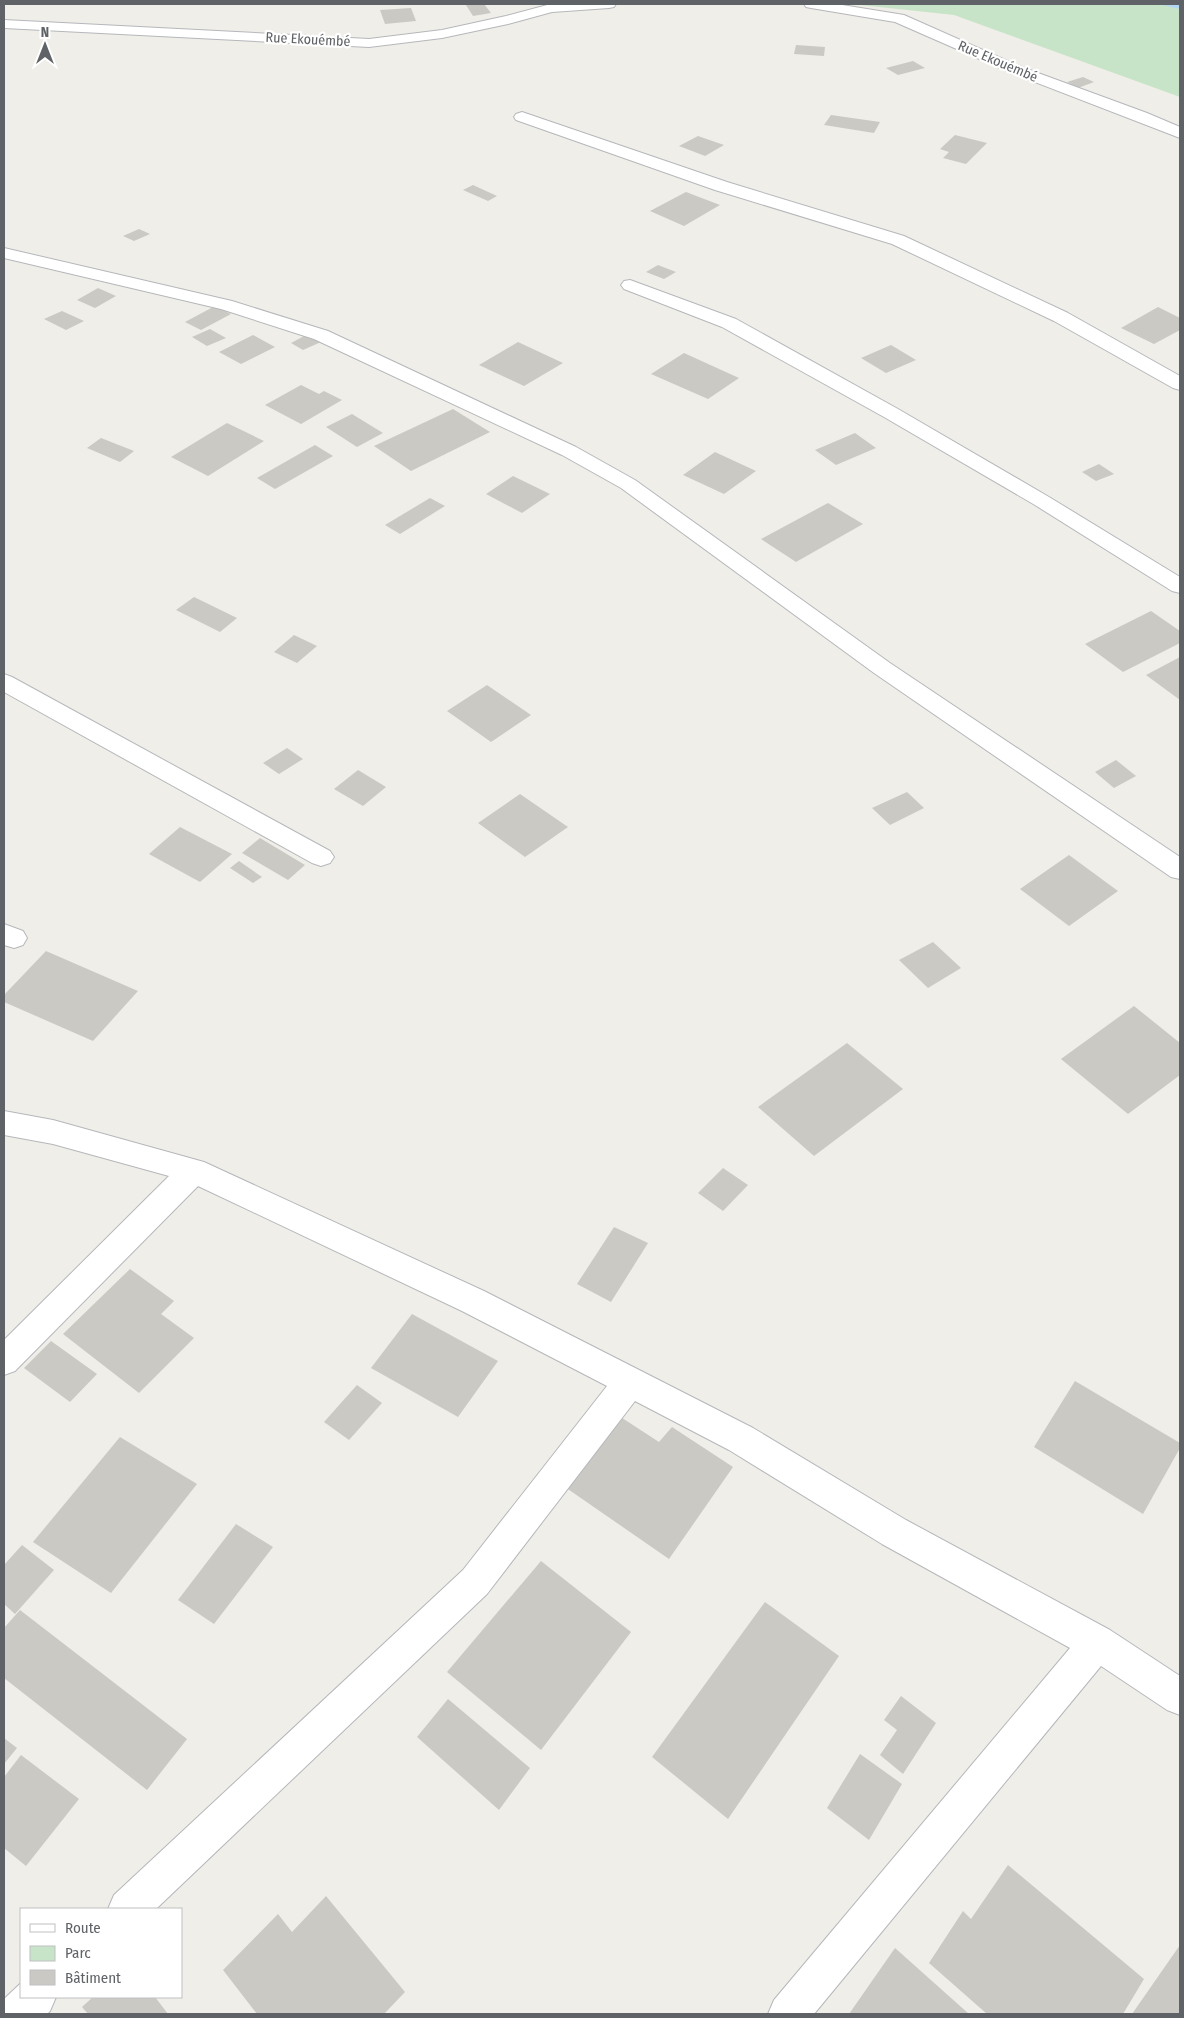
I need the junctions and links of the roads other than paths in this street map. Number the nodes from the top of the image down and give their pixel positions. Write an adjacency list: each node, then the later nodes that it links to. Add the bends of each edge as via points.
1 (609, 4): 5 (street, Rue Ekouémbé, via 551,8 442,34 369,42)
2 (811, 4): 4 (street, Rue Ekouémbé)
3 (913, 8): 4 (street)
4 (898, 18): 7 (street, Rue Ekouémbé, via 1014,69)
5 (4, 24)
6 (522, 117): 10 (street, via 721,186 898,240 1061,317)
7 (1180, 133)
8 (4, 253): 14 (street, via 226,305 321,335 570,452 628,484 882,668)
9 (630, 285): 11 (street, via 737,328 891,413)
10 (1180, 384)
11 (1180, 586)
12 (4, 682): 13 (street)
13 (321, 857)
14 (1180, 870)
15 (4, 1123): 16 (street, via 53,1132)
16 (194, 1171): 17 (street); 18 (street, via 356,1244)
17 (4, 1361)
18 (630, 1382): 19 (street, via 741,1439 894,1532); 21 (street, via 475,1582)
19 (1097, 1643): 20 (street); 24 (street)
20 (1180, 1696)
21 (129, 1908)
22 (35, 1998): 23 (street)
23 (17, 2014)
24 (788, 2014)

